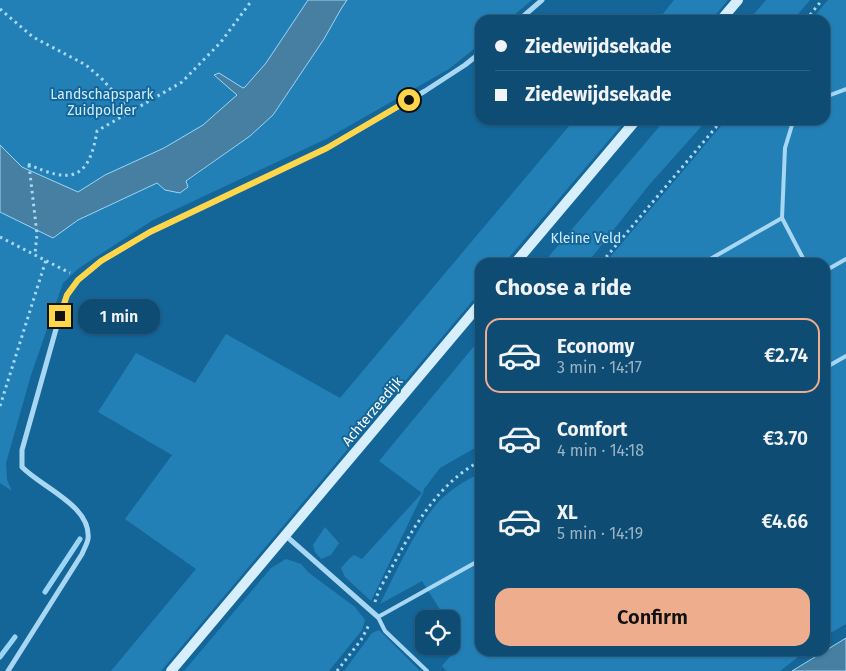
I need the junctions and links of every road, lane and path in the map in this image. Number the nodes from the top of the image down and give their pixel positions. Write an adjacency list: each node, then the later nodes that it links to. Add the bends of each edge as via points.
1 (252, 0): 12 (path, via 221,42 182,82)
2 (542, 0): 6 (street)
3 (738, 0): 7 (main road)
4 (822, 0): 8 (path)
5 (0, 9): 12 (path, via 33,38 86,66)
6 (525, 15)
7 (725, 15)
8 (810, 15)
9 (475, 57): 26 (street, via 425,91 327,148 150,232 101,261)
10 (846, 89): 11 (lane)
11 (830, 95)
12 (131, 111): 18 (path, via 97,131 93,152 83,169 66,177 49,174 28,164 37,234)
13 (632, 125): 19 (main road)
14 (718, 125): 20 (path)
15 (792, 125): 16 (lane, via 785,148)
16 (782, 218): 21 (lane); 22 (lane)
17 (0, 237): 18 (path)
18 (35, 254): 24 (path)
19 (519, 258)
20 (605, 258)
21 (712, 258)
22 (803, 258)
23 (846, 259): 25 (lane)
24 (46, 260): 26 (path); 30 (path)
25 (830, 268)
26 (78, 280): 36 (street, via 67,295 60,316 22,450 22,467 73,506 88,528 88,540)
27 (475, 310): 32 (main road, Achterzeedijk)
28 (846, 356): 29 (lane)
29 (830, 365)
30 (0, 406)
31 (475, 464): 34 (path, via 454,478 413,528 376,596)
32 (284, 535): 34 (street); 37 (main road, Achterzeedijk)
33 (475, 563): 35 (lane)
34 (372, 612): 35 (street); 38 (path, via 368,628)
35 (378, 617): 39 (lane, via 385,631)
36 (8, 671)
37 (171, 671)
38 (337, 671)
39 (427, 671)

